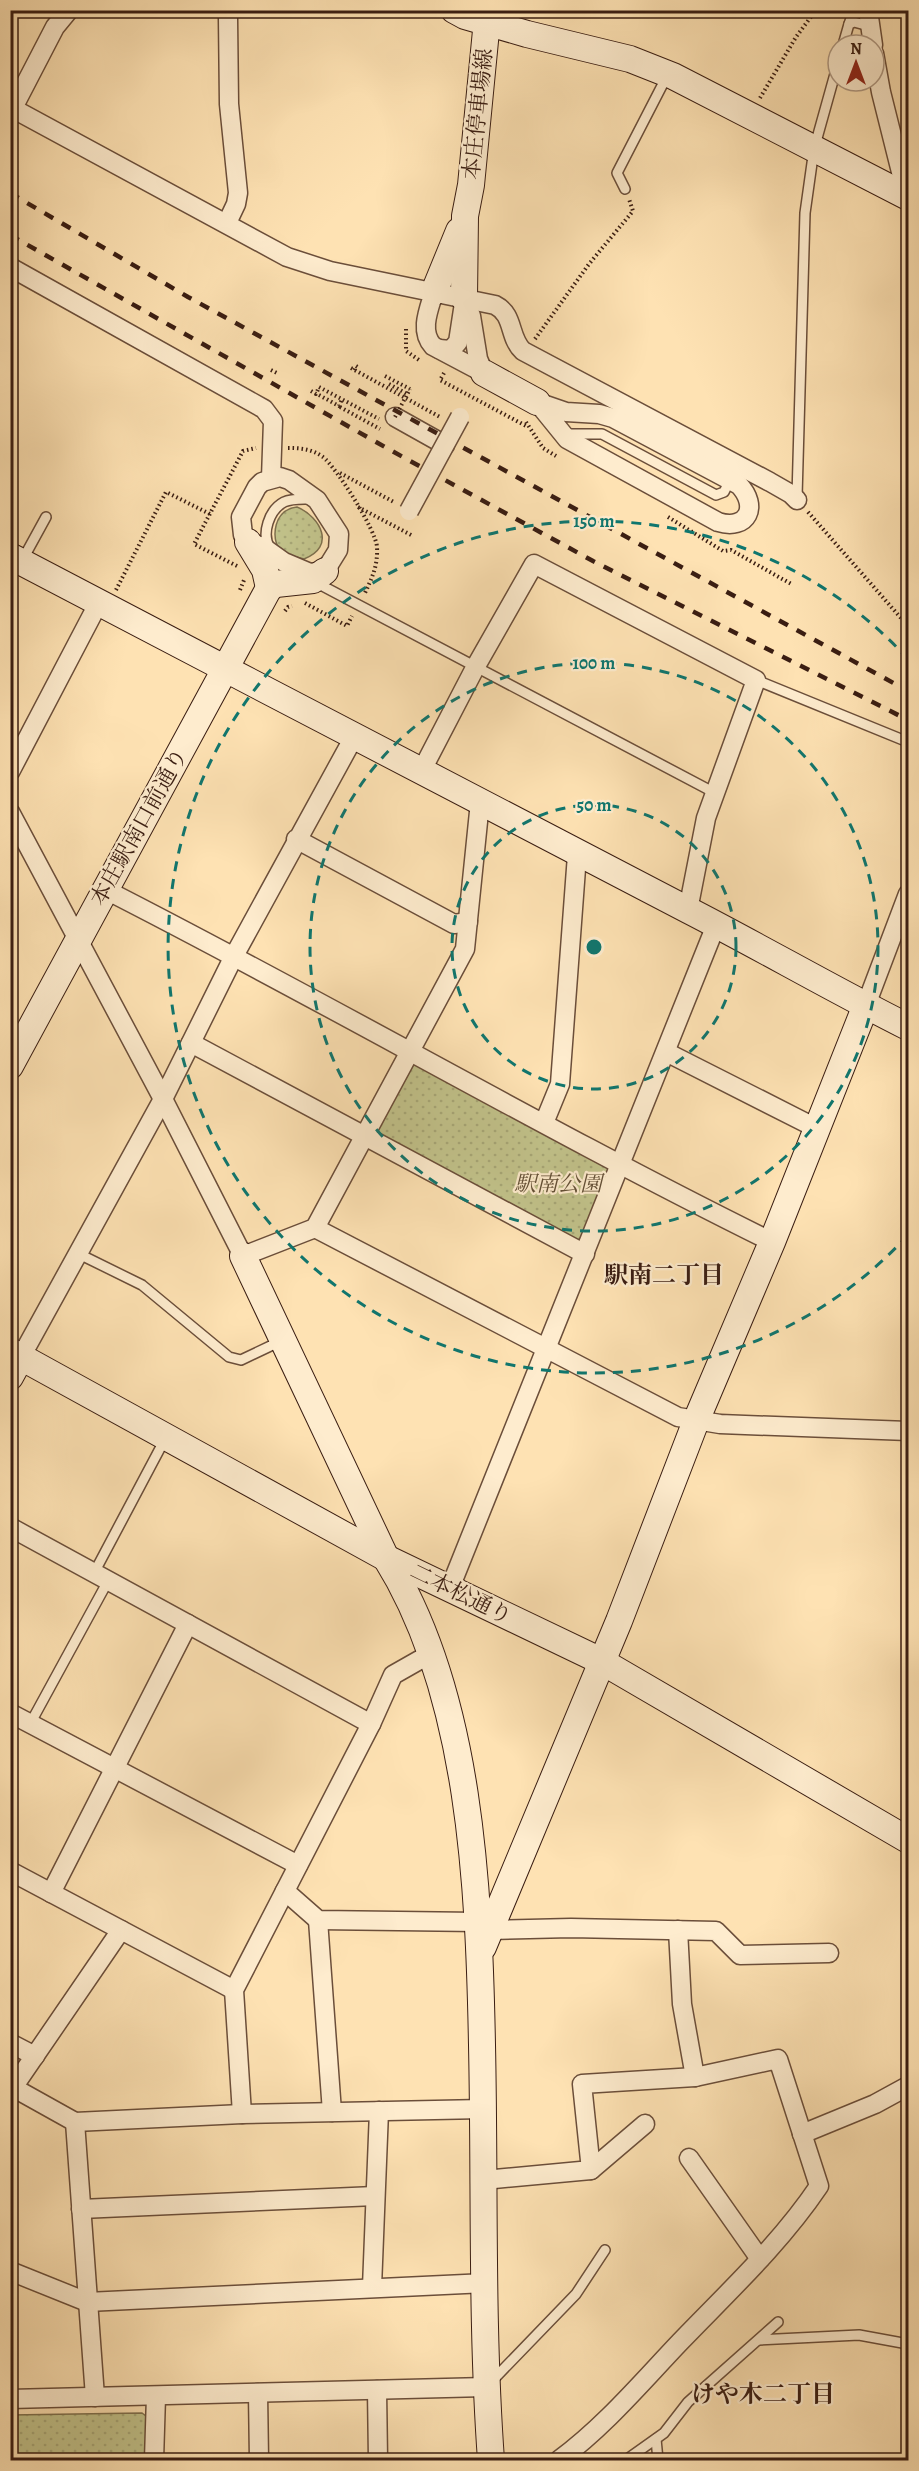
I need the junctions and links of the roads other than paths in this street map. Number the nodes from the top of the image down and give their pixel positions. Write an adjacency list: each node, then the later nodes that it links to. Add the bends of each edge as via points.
1 (69, 10): 13 (street)
2 (454, 10): 4 (street)
3 (854, 10): 7 (lane)
4 (488, 17): 10 (street); 17 (street, 本庄停車場線)
5 (228, 18): 18 (street, via 229,104 238,193)
6 (868, 18): 7 (lane); 9 (street)
7 (849, 24): 8 (lane)
8 (846, 33)
9 (871, 33)
10 (668, 74): 14 (street); 15 (lane, via 617,173)
11 (830, 93): 14 (lane)
12 (881, 93): 16 (street)
13 (12, 108): 18 (street)
14 (814, 149): 16 (street); 32 (lane, via 806,213)
15 (625, 189)
16 (908, 196)
17 (465, 216): 20 (street); 21 (street)
18 (227, 223): 20 (street, via 307,264)
19 (10, 267): 30 (street, via 264,410 273,421)
20 (434, 291): 21 (street); 22 (street, via 426,334)
21 (464, 298): 22 (street, via 458,342 450,350); 23 (street); 32 (street, via 502,309 514,340 523,351)
22 (439, 349): 23 (street)
23 (484, 373): 24 (street)
24 (537, 402): 27 (street); 29 (street, via 566,412 606,415)
25 (452, 418): 28 (street, bridge)
26 (387, 423): 28 (street)
27 (563, 434): 29 (lane, via 602,434 716,495 727,486); 29 (street, via 718,522 737,524 750,508 750,500 739,485)
28 (445, 445): 33 (street, bridge, via 409,511)
29 (723, 477)
30 (271, 478): 31 (street, via 289,480); 35 (street, via 257,487 241,517)
31 (317, 500): 36 (lane, via 287,500 275,510 265,537); 38 (street, via 339,534 338,550)
32 (797, 500)
33 (399, 506)
34 (45, 517): 37 (lane)
35 (248, 542): 36 (street); 39 (street, via 265,570)
36 (276, 557): 38 (street)
37 (16, 559): 40 (street)
38 (319, 576): 39 (street); 41 (lane)
39 (269, 588): 42 (street, 本庄駅南口前通り)
40 (106, 598): 42 (street); 47 (street)
41 (476, 666): 43 (street, via 534,564); 46 (street); 48 (lane)
42 (225, 668): 44 (street); 53 (street, 本庄駅南口前通り)
43 (756, 680): 45 (lane); 48 (street)
44 (355, 735): 46 (street); 51 (street)
45 (909, 742)
46 (422, 770): 49 (street)
47 (10, 772)
48 (715, 793): 55 (street, via 706,818)
49 (480, 802): 52 (street); 56 (street)
50 (10, 812): 58 (street)
51 (296, 839): 56 (street, via 454,924); 59 (street)
52 (577, 855): 55 (street); 67 (street, via 560,1084)
53 (106, 890): 58 (street, 本庄駅南口前通り); 59 (street)
54 (909, 894): 60 (street)
55 (688, 910): 57 (street)
56 (468, 922): 63 (street, via 465,949)
57 (716, 925): 60 (street); 64 (street)
58 (78, 938): 65 (street, 本庄駅南口前通り); 66 (street)
59 (234, 956): 62 (street); 63 (street)
60 (866, 1005): 61 (street); 68 (street)
61 (909, 1027)
62 (191, 1043): 66 (street); 69 (street)
63 (409, 1052): 67 (street); 69 (street)
64 (666, 1052): 68 (street); 70 (street)
65 (10, 1066)
66 (163, 1099): 73 (street); 75 (street)
67 (544, 1123): 70 (street)
68 (816, 1128): 72 (street)
69 (365, 1135): 71 (street); 74 (street)
70 (620, 1163): 72 (street); 74 (street)
71 (315, 1228): 75 (street); 77 (street)
72 (772, 1242): 79 (street)
73 (79, 1254): 76 (lane, via 142,1285 229,1357 241,1360); 78 (street)
74 (585, 1254): 77 (street)
75 (243, 1256): 76 (street)
76 (282, 1340): 83 (street)
77 (547, 1349): 79 (street, via 678,1417); 85 (street)
78 (14, 1362): 81 (street, 二本松通り)
79 (696, 1421): 80 (street); 88 (street)
80 (909, 1431)
81 (166, 1436): 83 (street, 二本松通り); 84 (lane)
82 (10, 1527): 84 (street)
83 (386, 1558): 85 (street, 二本松通り); 87 (street, via 406,1592)
84 (101, 1577): 86 (street); 90 (lane)
85 (450, 1588): 88 (street, 二本松通り)
86 (188, 1624): 91 (street); 92 (street)
87 (430, 1654): 91 (street, via 393,1675); 99 (street, via 455,1741)
88 (601, 1661): 93 (street, 二本松通り); 99 (street)
89 (10, 1713): 90 (street)
90 (30, 1724): 92 (street)
91 (370, 1724): 94 (street)
92 (114, 1768): 94 (street); 97 (street)
93 (909, 1840)
94 (298, 1865): 96 (street)
95 (10, 1871): 97 (street)
96 (285, 1891): 98 (street); 103 (street)
97 (51, 1893): 100 (street)
98 (318, 1920): 99 (street); 111 (street)
99 (484, 1926): 101 (street); 109 (street, via 480,1955)
100 (121, 1930): 103 (street); 105 (street)
101 (678, 1930): 102 (street, via 716,1931 740,1955); 106 (street, via 682,2004)
102 (829, 1953)
103 (234, 1990): 112 (street)
104 (10, 2043): 105 (street)
105 (35, 2056): 108 (street)
106 (695, 2077): 115 (street, via 778,2059); 117 (street, via 582,2084)
107 (909, 2086): 115 (street)
108 (12, 2090): 113 (street)
109 (483, 2109): 110 (street); 118 (street)
110 (379, 2111): 111 (street); 119 (street)
111 (332, 2112): 112 (street)
112 (242, 2114): 113 (street)
113 (75, 2122): 120 (street)
114 (645, 2124): 117 (street)
115 (802, 2134): 122 (street, via 819,2186 795,2221)
116 (689, 2158): 122 (street)
117 (591, 2170): 118 (street)
118 (484, 2180): 124 (street)
119 (375, 2196): 120 (street); 125 (street)
120 (81, 2209): 126 (street)
121 (605, 2250): 130 (lane, via 576,2294)
122 (760, 2259): 141 (street, via 611,2414)
123 (10, 2271): 126 (street)
124 (486, 2283): 125 (street); 130 (street)
125 (372, 2287): 126 (street)
126 (87, 2302): 134 (street)
127 (778, 2322): 128 (lane)
128 (759, 2340): 129 (lane, via 859,2335); 136 (lane, via 688,2402)
129 (909, 2344)
130 (486, 2387): 131 (street); 140 (street)
131 (377, 2390): 132 (street); 139 (street)
132 (258, 2393): 133 (street); 138 (street)
133 (156, 2396): 134 (street); 137 (street)
134 (95, 2397): 135 (street)
135 (10, 2399)
136 (656, 2439): 142 (lane); 143 (lane)
137 (154, 2460)
138 (259, 2460)
139 (378, 2460)
140 (491, 2460)
141 (559, 2460)
142 (626, 2460)
143 (658, 2460)

